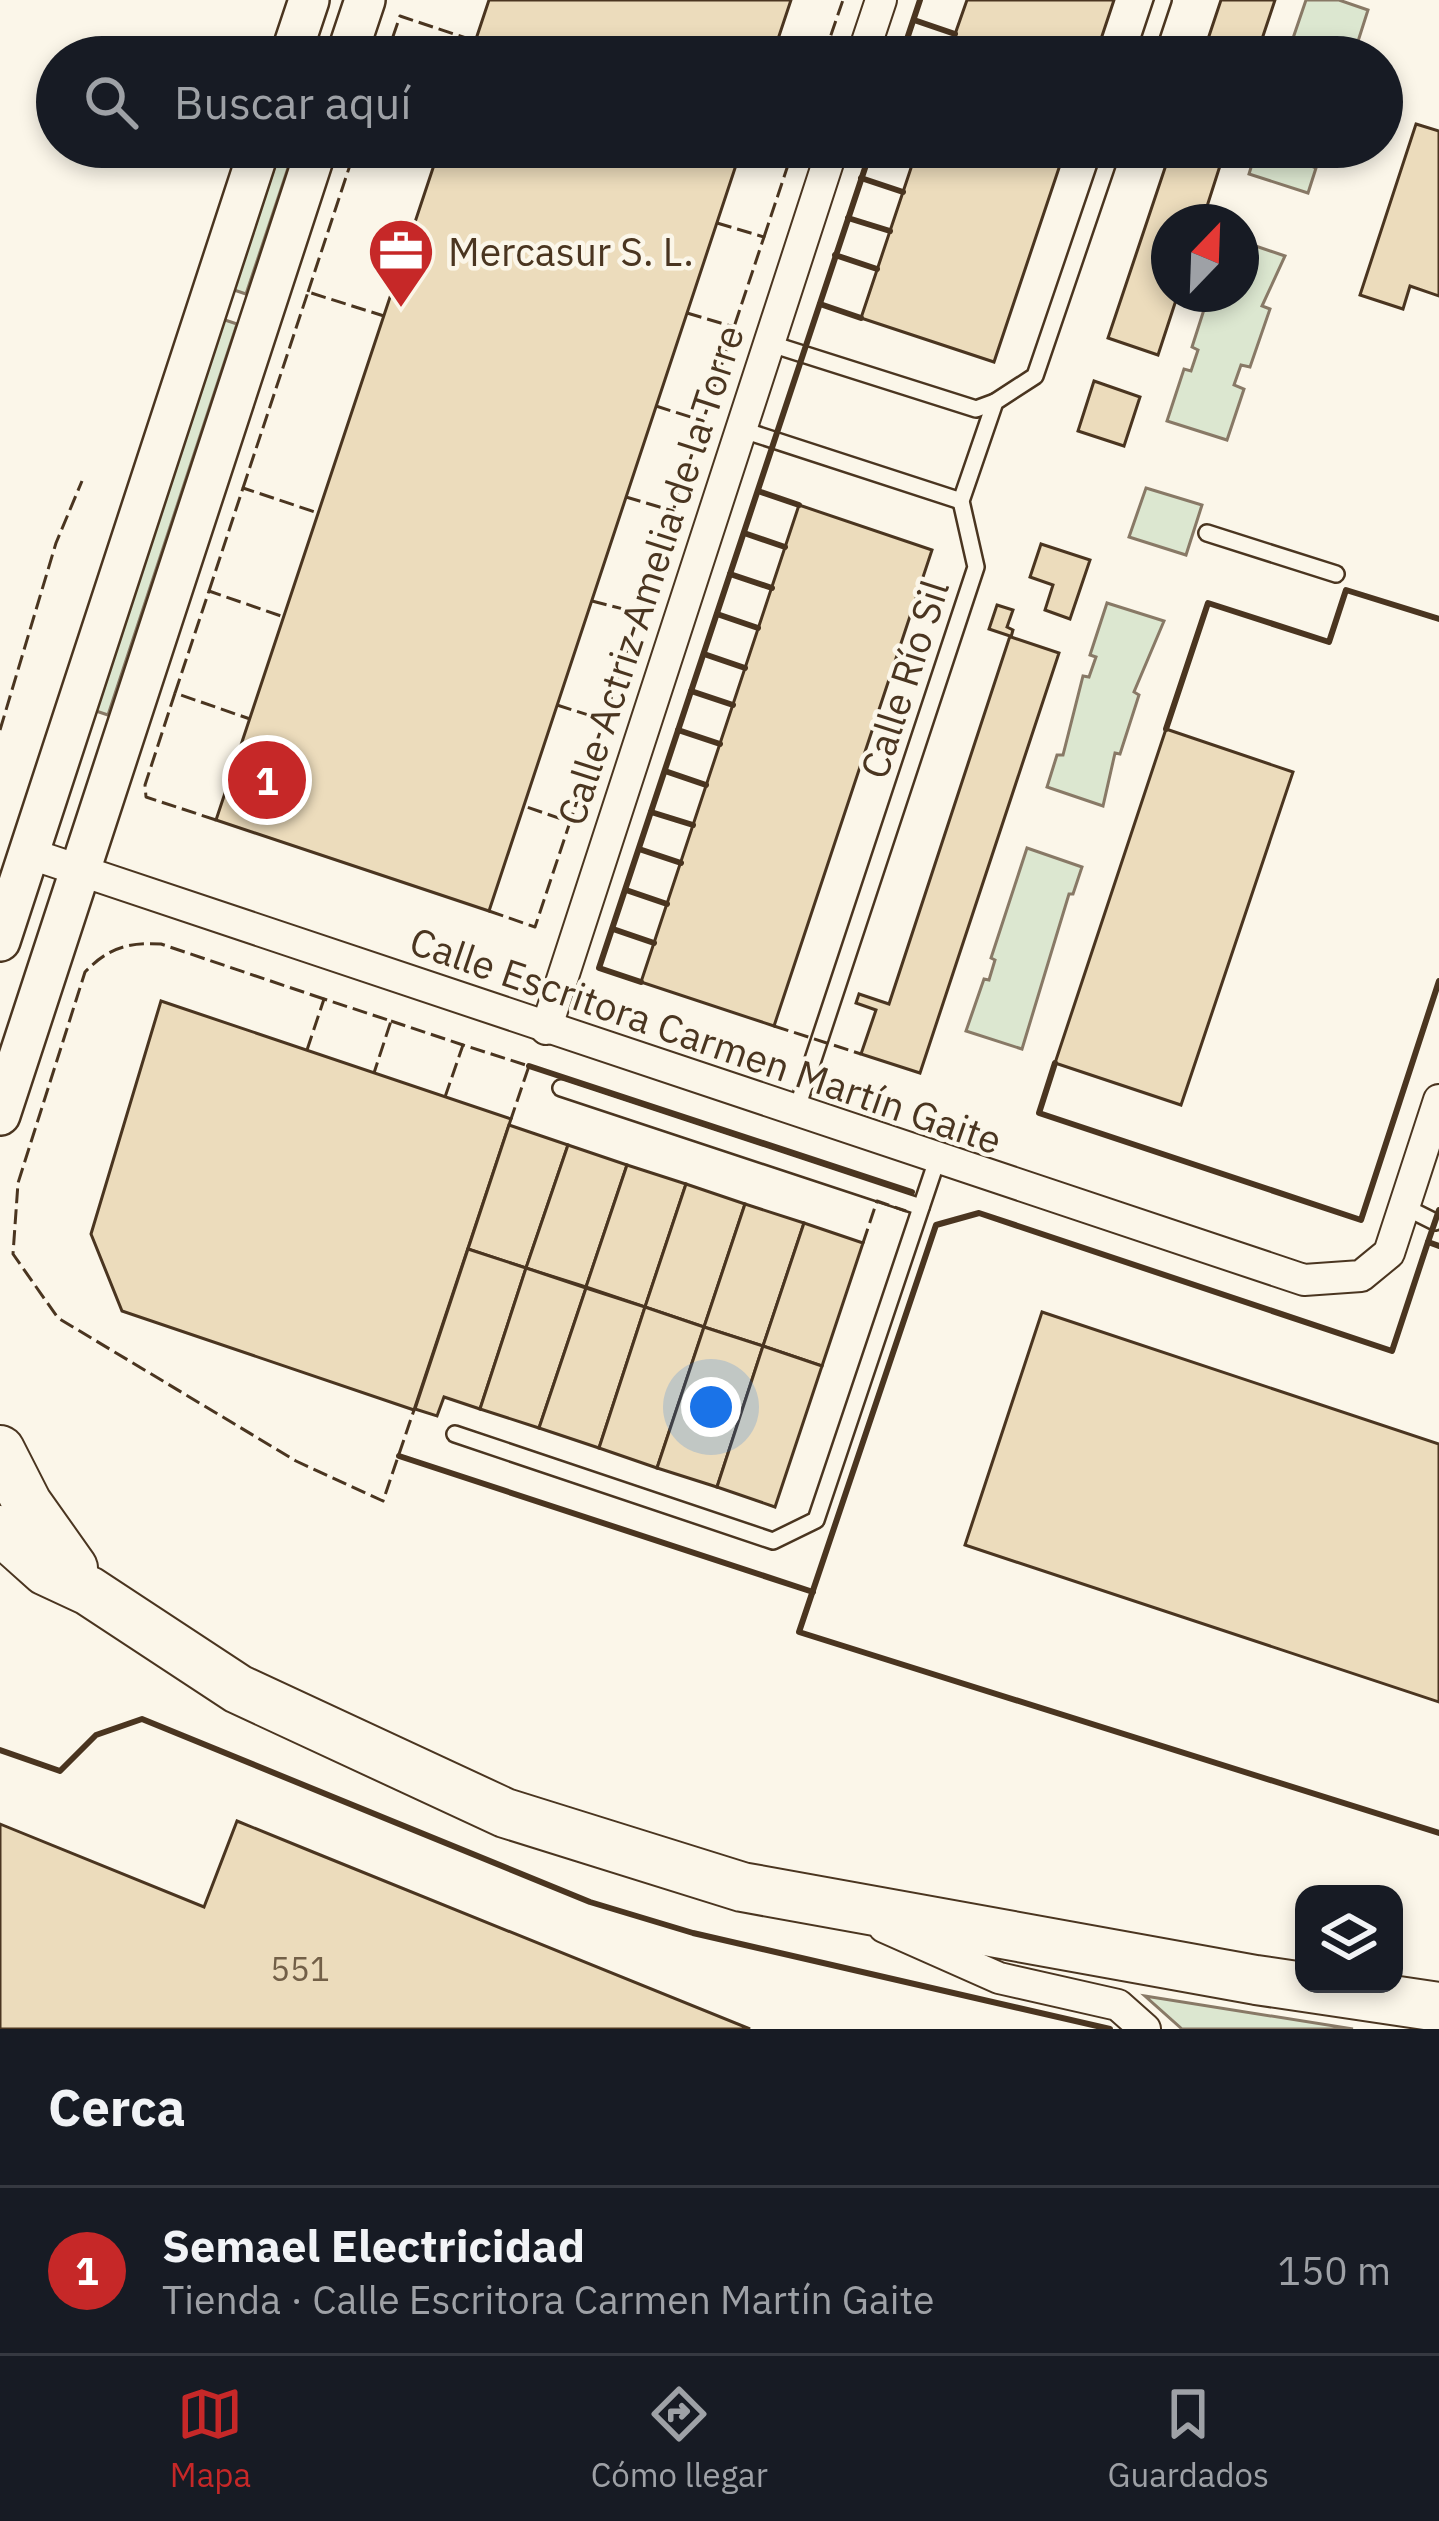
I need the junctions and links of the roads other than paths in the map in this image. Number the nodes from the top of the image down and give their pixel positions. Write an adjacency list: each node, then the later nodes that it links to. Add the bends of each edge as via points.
1 (309, 0): 5 (street)
2 (365, 0): 6 (street)
3 (881, 0): 7 (street)
4 (1163, 0): 8 (lane)
5 (297, 36)
6 (353, 36)
7 (869, 36)
8 (1151, 36)
9 (253, 168): 19 (street)
10 (310, 168): 20 (street)
11 (825, 168): 13 (street, Calle Actriz Amelia de la Torre)
12 (1106, 168): 14 (lane, via 1035,376)
13 (768, 343): 14 (lane, via 976,410); 15 (street, Calle Actriz Amelia de la Torre)
14 (994, 402): 16 (lane)
15 (740, 429): 16 (lane); 22 (street, Calle Actriz Amelia de la Torre)
16 (961, 500): 25 (lane, Calle Río Sil, via 976,567)
17 (1207, 533): 18 (lane)
18 (1336, 574)
19 (28, 853): 20 (street, Calle Escritora Carmen Martín Gaite); 21 (street)
20 (80, 870): 22 (street, Calle Escritora Carmen Martín Gaite); 26 (street)
21 (0, 941)
22 (546, 1029): 25 (street, Calle Escritora Carmen Martín Gaite)
23 (561, 1088): 28 (lane)
24 (1439, 1100): 29 (street)
25 (795, 1114): 27 (street, Calle Escritora Carmen Martín Gaite)
26 (0, 1115)
27 (937, 1160): 28 (lane); 29 (street, Calle Escritora Carmen Martín Gaite, via 1304,1280 1361,1276 1389,1253)
28 (921, 1207): 31 (lane, via 816,1520 773,1541)
29 (1405, 1207): 30 (lane)
30 (1435, 1222)
31 (455, 1434)
32 (0, 1450): 34 (main road)
33 (0, 1530): 34 (main road, via 46,1571)
34 (89, 1591): 35 (main road, via 238,1689 505,1813 742,1887)
35 (830, 1903): 36 (main road); 37 (street, via 999,1978 1118,2005)
36 (1439, 2007)
37 (1144, 2029)

